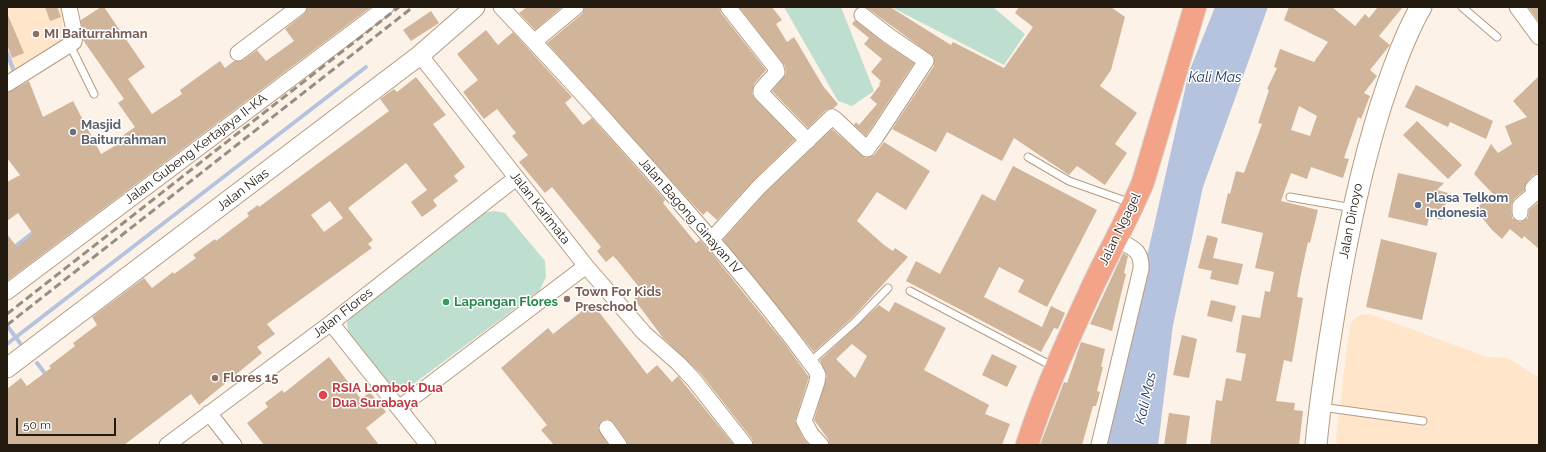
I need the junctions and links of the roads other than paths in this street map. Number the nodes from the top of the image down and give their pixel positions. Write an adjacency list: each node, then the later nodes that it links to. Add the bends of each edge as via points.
1 (69, 7): 16 (street, via 75,39)
2 (299, 7): 17 (street)
3 (386, 7): 34 (street, Jalan Gubeng Kertajaya II-KA)
4 (475, 7): 18 (street, Jalan Nias)
5 (501, 7): 15 (street, Jalan Bagong Ginayan IV)
6 (576, 7): 15 (street)
7 (728, 7): 21 (street, via 776,68 777,72 761,93)
8 (1195, 7): 26 (highway, Jalan Ngagel, via 1151,157)
9 (1421, 7): 27 (main road, Jalan Dinoyo, via 1397,57 1377,114)
10 (1462, 7): 13 (lane)
11 (1517, 7): 14 (street)
12 (862, 15): 21 (street, via 926,61 868,149 832,117)
13 (1497, 37)
14 (1539, 37)
15 (534, 41): 29 (street, Jalan Bagong Ginayan IV)
16 (70, 45): 19 (street); 20 (lane)
17 (238, 53)
18 (420, 55): 23 (street, Jalan Karimata); 37 (street, Jalan Nias)
19 (7, 84)
20 (94, 94)
21 (808, 141): 29 (street, via 760,187)
22 (1028, 156): 26 (lane, via 1069,181)
23 (516, 178): 31 (street, Jalan Karimata); 35 (street, Jalan Flores)
24 (1539, 182): 28 (street, via 1533,188 1536,192 1520,206)
25 (1290, 197): 27 (lane)
26 (1134, 204): 30 (highway, Jalan Ngagel)
27 (1353, 208): 39 (main road, Jalan Dinoyo)
28 (1520, 213)
29 (712, 239): 36 (street, Jalan Bagong Ginayan IV)
30 (1116, 239): 38 (highway, Jalan Ngagel); 51 (street, via 1139,253 1141,270)
31 (586, 266): 40 (street); 48 (street, Jalan Karimata, via 644,333 699,386)
32 (888, 288): 36 (lane)
33 (910, 291): 38 (lane)
34 (7, 292)
35 (331, 323): 40 (street); 41 (street, Jalan Flores)
36 (810, 362): 49 (street, Jalan Bagong Ginayan IV, via 818,375 804,421)
37 (7, 368)
38 (1056, 368): 50 (highway, Jalan Ngagel)
39 (1319, 407): 42 (lane); 52 (main road, Jalan Dinoyo)
40 (399, 408): 46 (street)
41 (209, 413): 44 (street, Jalan Flores); 45 (street)
42 (1424, 421)
43 (607, 428): 47 (street)
44 (167, 445)
45 (234, 445)
46 (428, 445)
47 (619, 445)
48 (745, 445)
49 (821, 445)
50 (1027, 445)
51 (1099, 445)
52 (1316, 445)

